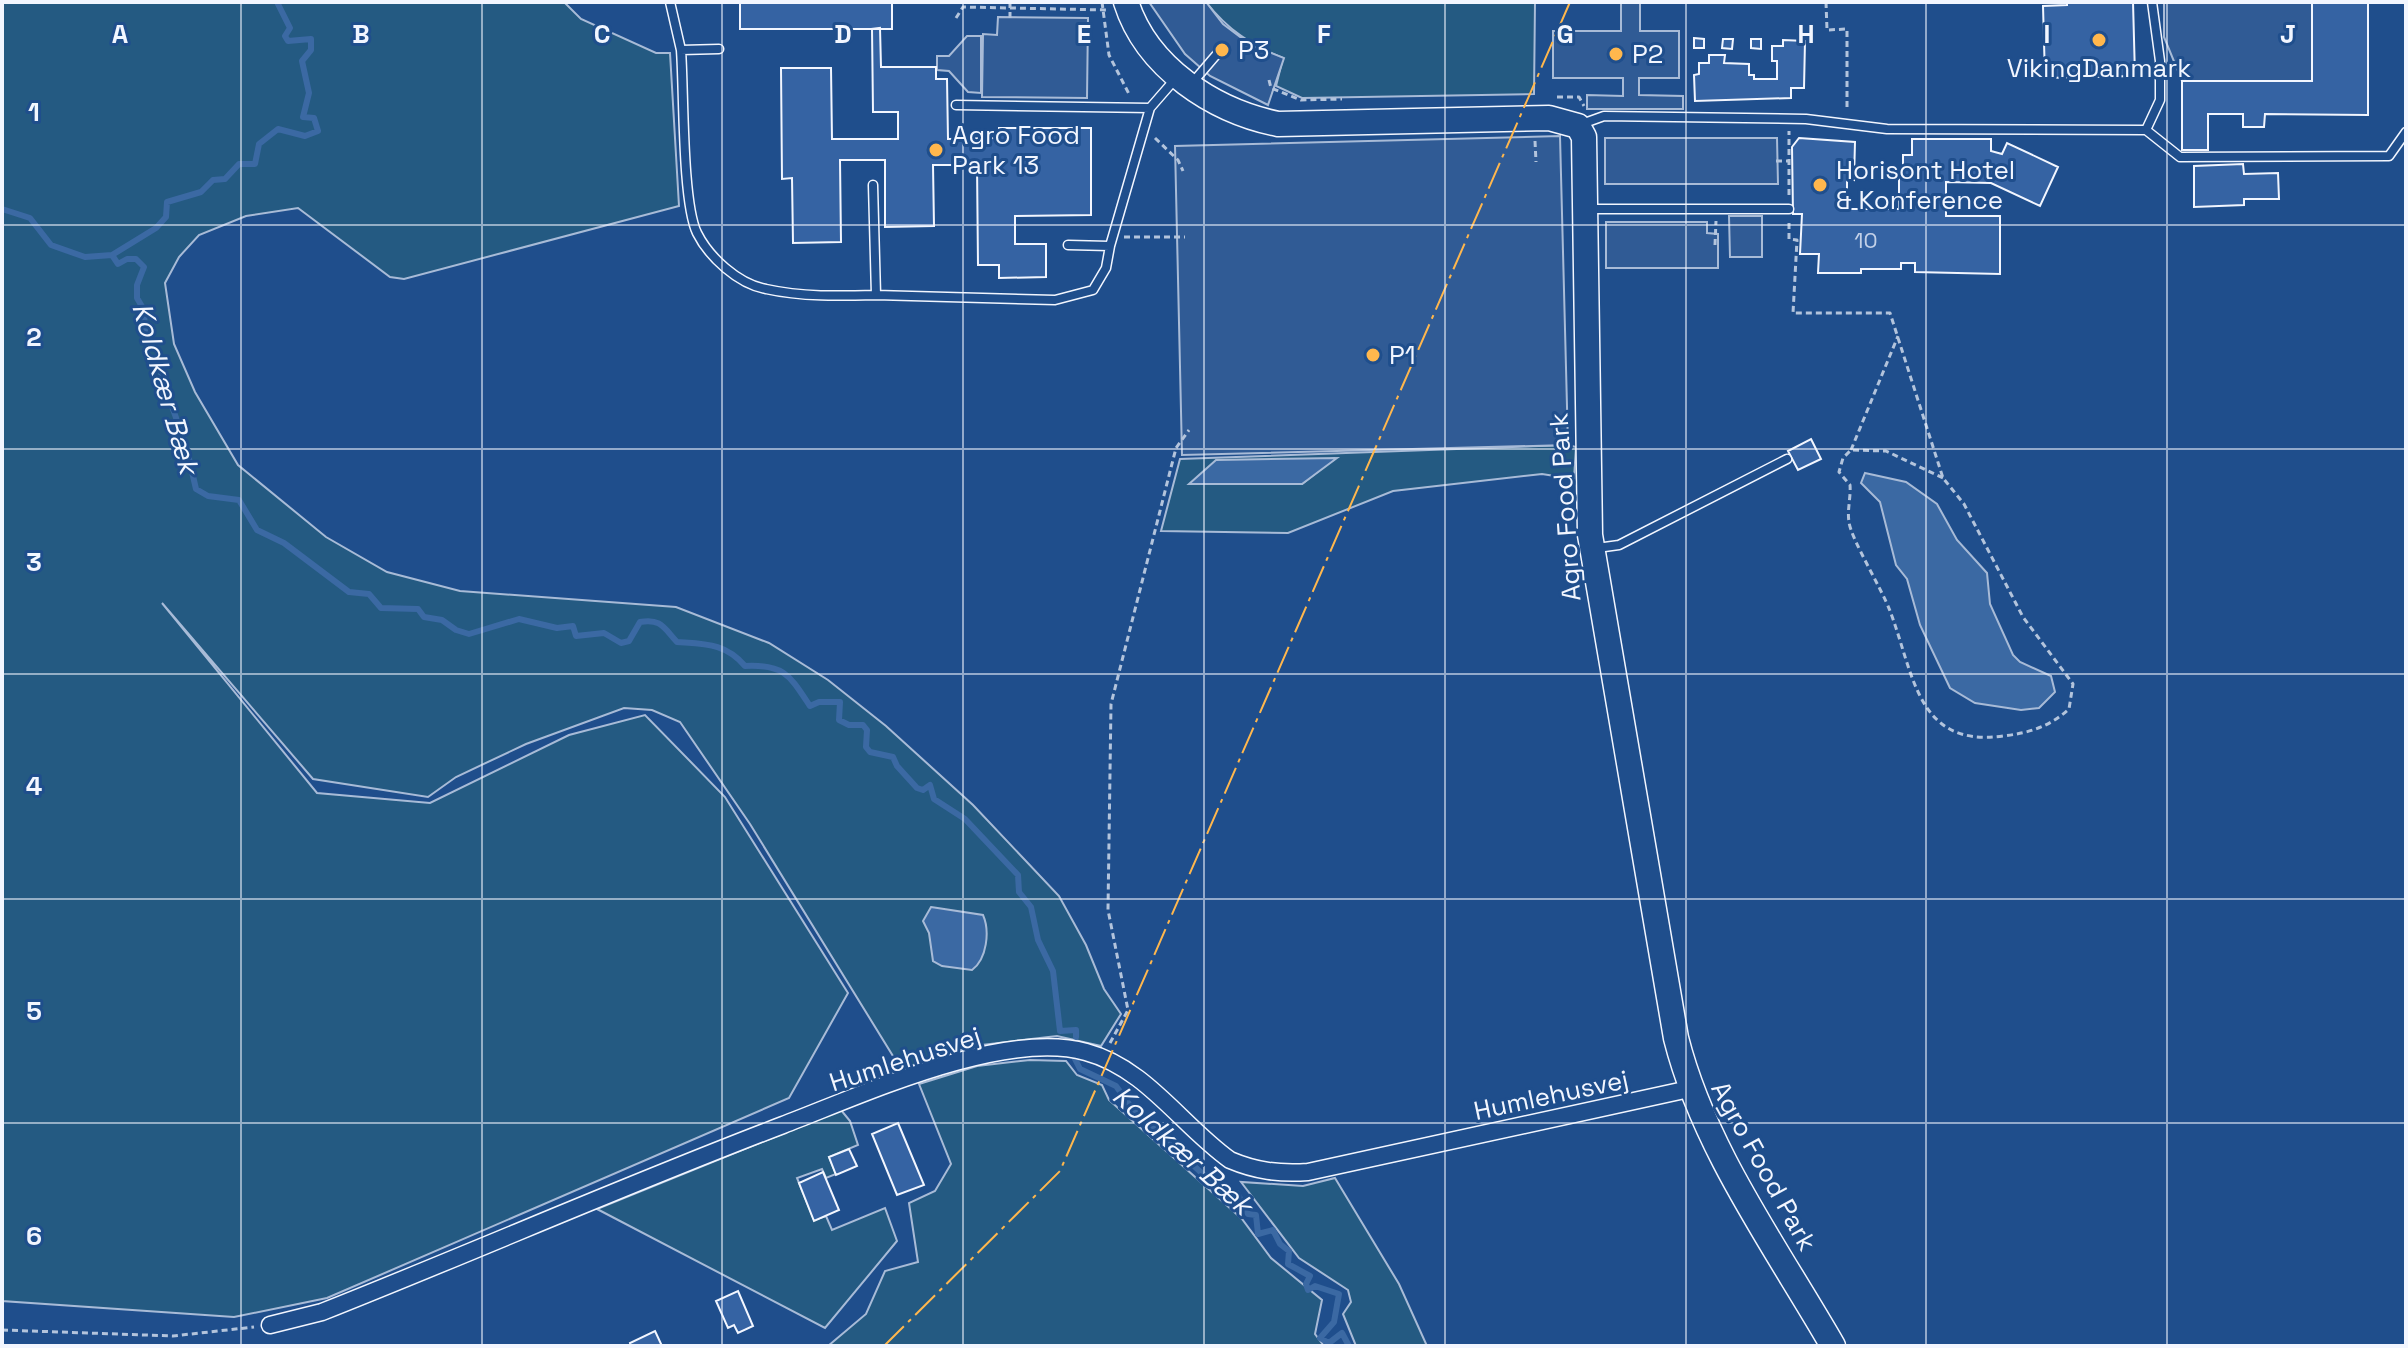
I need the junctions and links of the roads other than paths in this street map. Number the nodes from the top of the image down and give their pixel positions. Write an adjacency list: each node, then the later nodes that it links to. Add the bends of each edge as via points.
1 (670, 2): 5 (lane)
2 (2152, 2): 11 (lane, via 2160,100)
3 (1127, 5): 7 (street, via 1153,51)
4 (719, 49): 5 (lane)
5 (681, 50): 18 (lane, via 690,203 696,231 717,263 762,289)
6 (1217, 54): 7 (lane)
7 (1184, 81): 9 (lane); 10 (street, via 1251,119 1278,124 1549,118)
8 (956, 105): 9 (lane)
9 (1150, 108): 16 (lane)
10 (1578, 126): 11 (lane, via 1604,116 1789,119 1887,129); 14 (street, Agro Food Park, via 1587,152)
11 (2146, 130): 12 (lane, via 2180,157 2389,156)
12 (2406, 132)
13 (873, 185): 18 (lane)
14 (1586, 209): 15 (lane); 20 (street, Agro Food Park)
15 (1789, 209)
16 (1112, 242): 17 (lane); 18 (lane, via 1093,290 1055,300)
17 (1068, 245)
18 (876, 295)
19 (1787, 459): 20 (lane, via 1619,545)
20 (1592, 548): 21 (street, Agro Food Park)
21 (1689, 1089): 22 (street, Humlehusvej, via 1280,1174 1230,1160 1138,1077 1103,1057 1065,1048 1022,1049 912,1076 686,1162 322,1312); 23 (street, Agro Food Park)
22 (270, 1325)
23 (1833, 1346)

